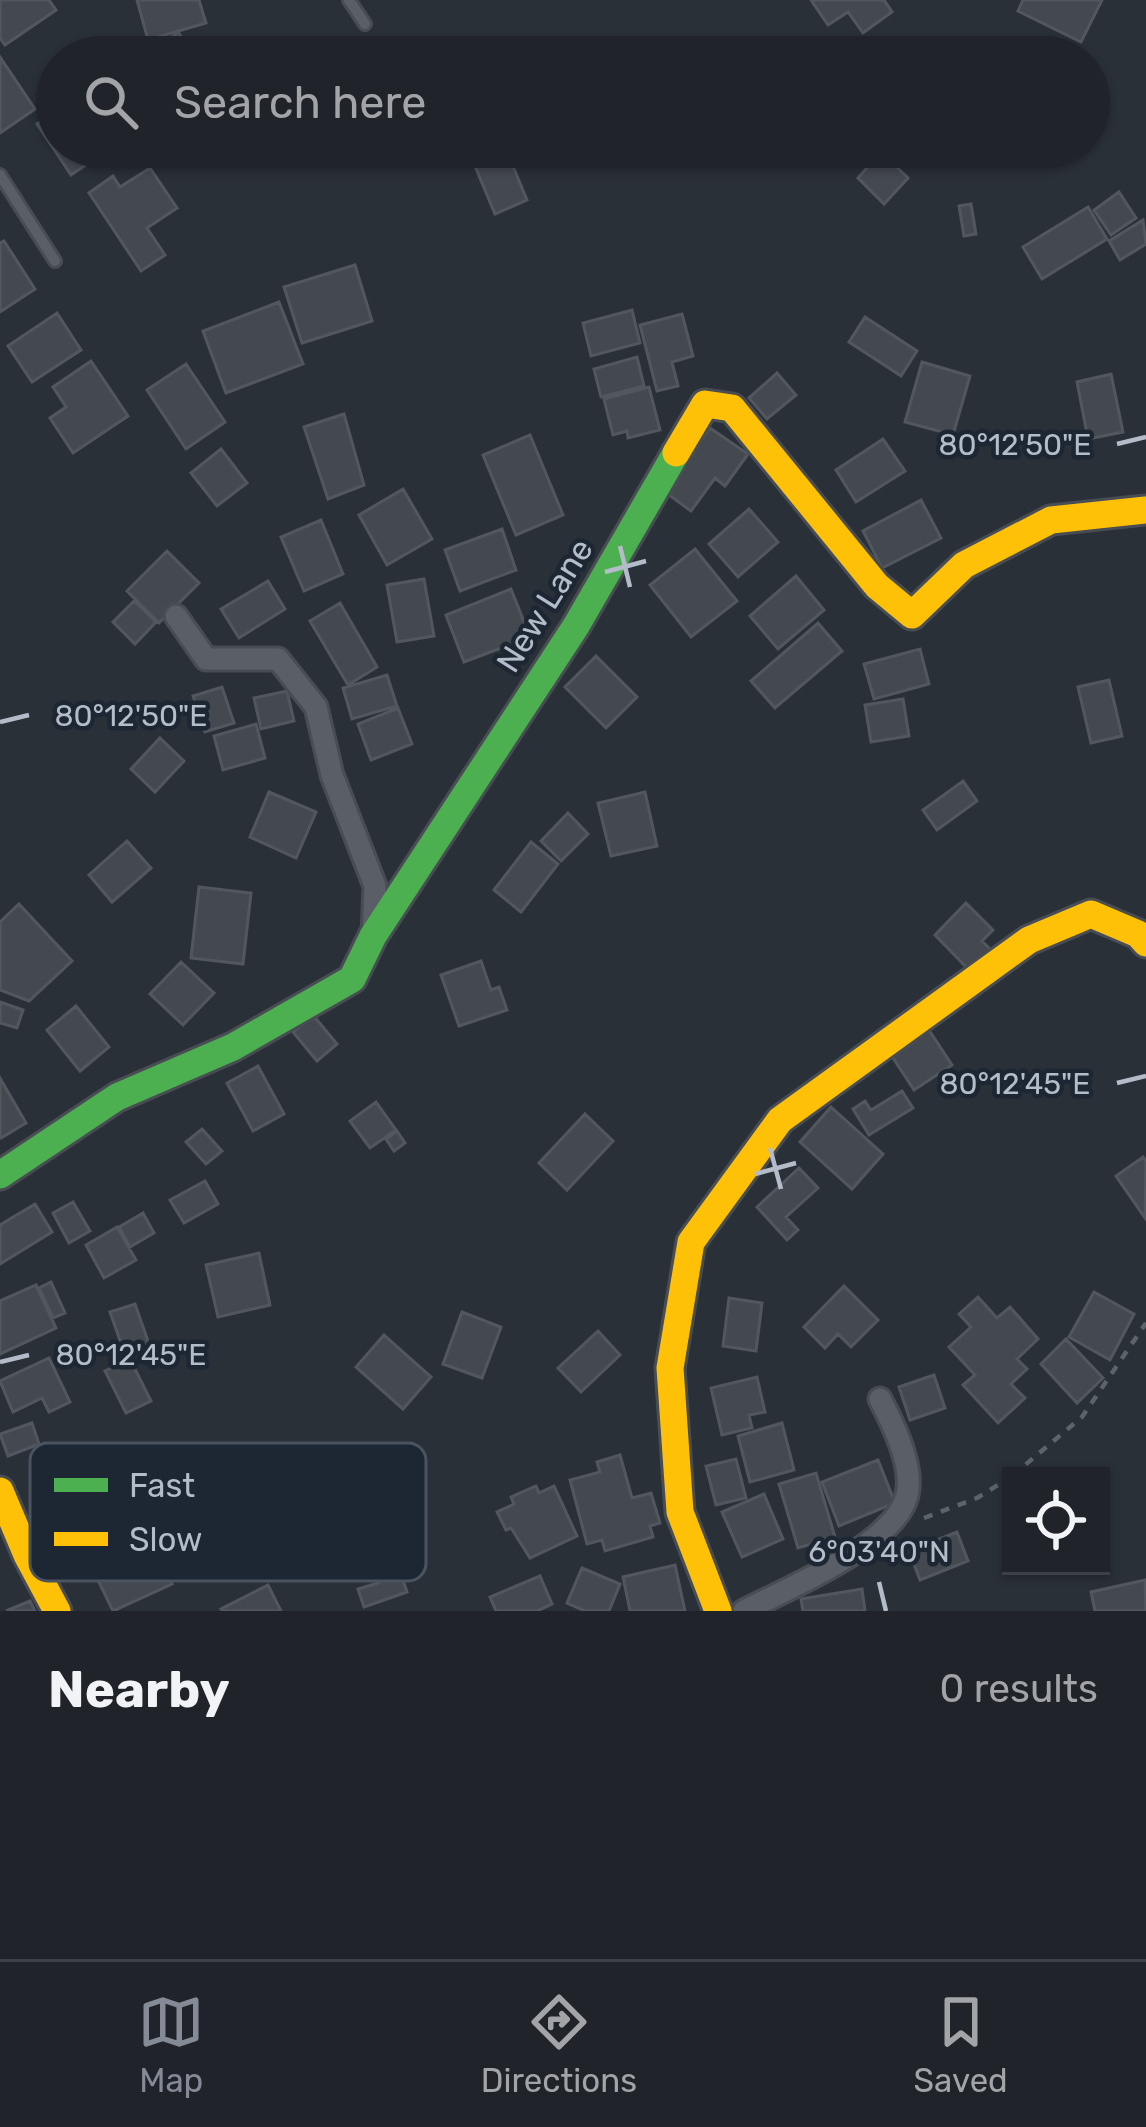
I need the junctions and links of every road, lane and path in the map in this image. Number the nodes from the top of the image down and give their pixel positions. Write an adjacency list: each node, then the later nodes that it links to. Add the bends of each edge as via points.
1 (349, 0): 2 (lane)
2 (365, 24)
3 (0, 175): 4 (lane)
4 (56, 261)
5 (1146, 510): 7 (street, New Lane, via 1051,520 964,565 912,615 877,586 732,408 705,404 575,626)
6 (176, 616): 7 (street, via 206,658 278,659 316,707 332,775 375,886)
7 (373, 936): 9 (street, New Lane, via 352,980 233,1047 117,1097)
8 (1146, 944): 19 (street, via 1090,914 1029,940 780,1120 691,1242 670,1368 680,1512)
9 (0, 1175)
10 (1146, 1323): 12 (path, via 1082,1417)
11 (880, 1399): 15 (street, via 901,1439 908,1495)
12 (1023, 1467)
13 (1002, 1482): 15 (path)
14 (0, 1491): 16 (street)
15 (885, 1532): 20 (street)
16 (30, 1561)
17 (41, 1581): 18 (street)
18 (57, 1611)
19 (718, 1611)
20 (744, 1611)

